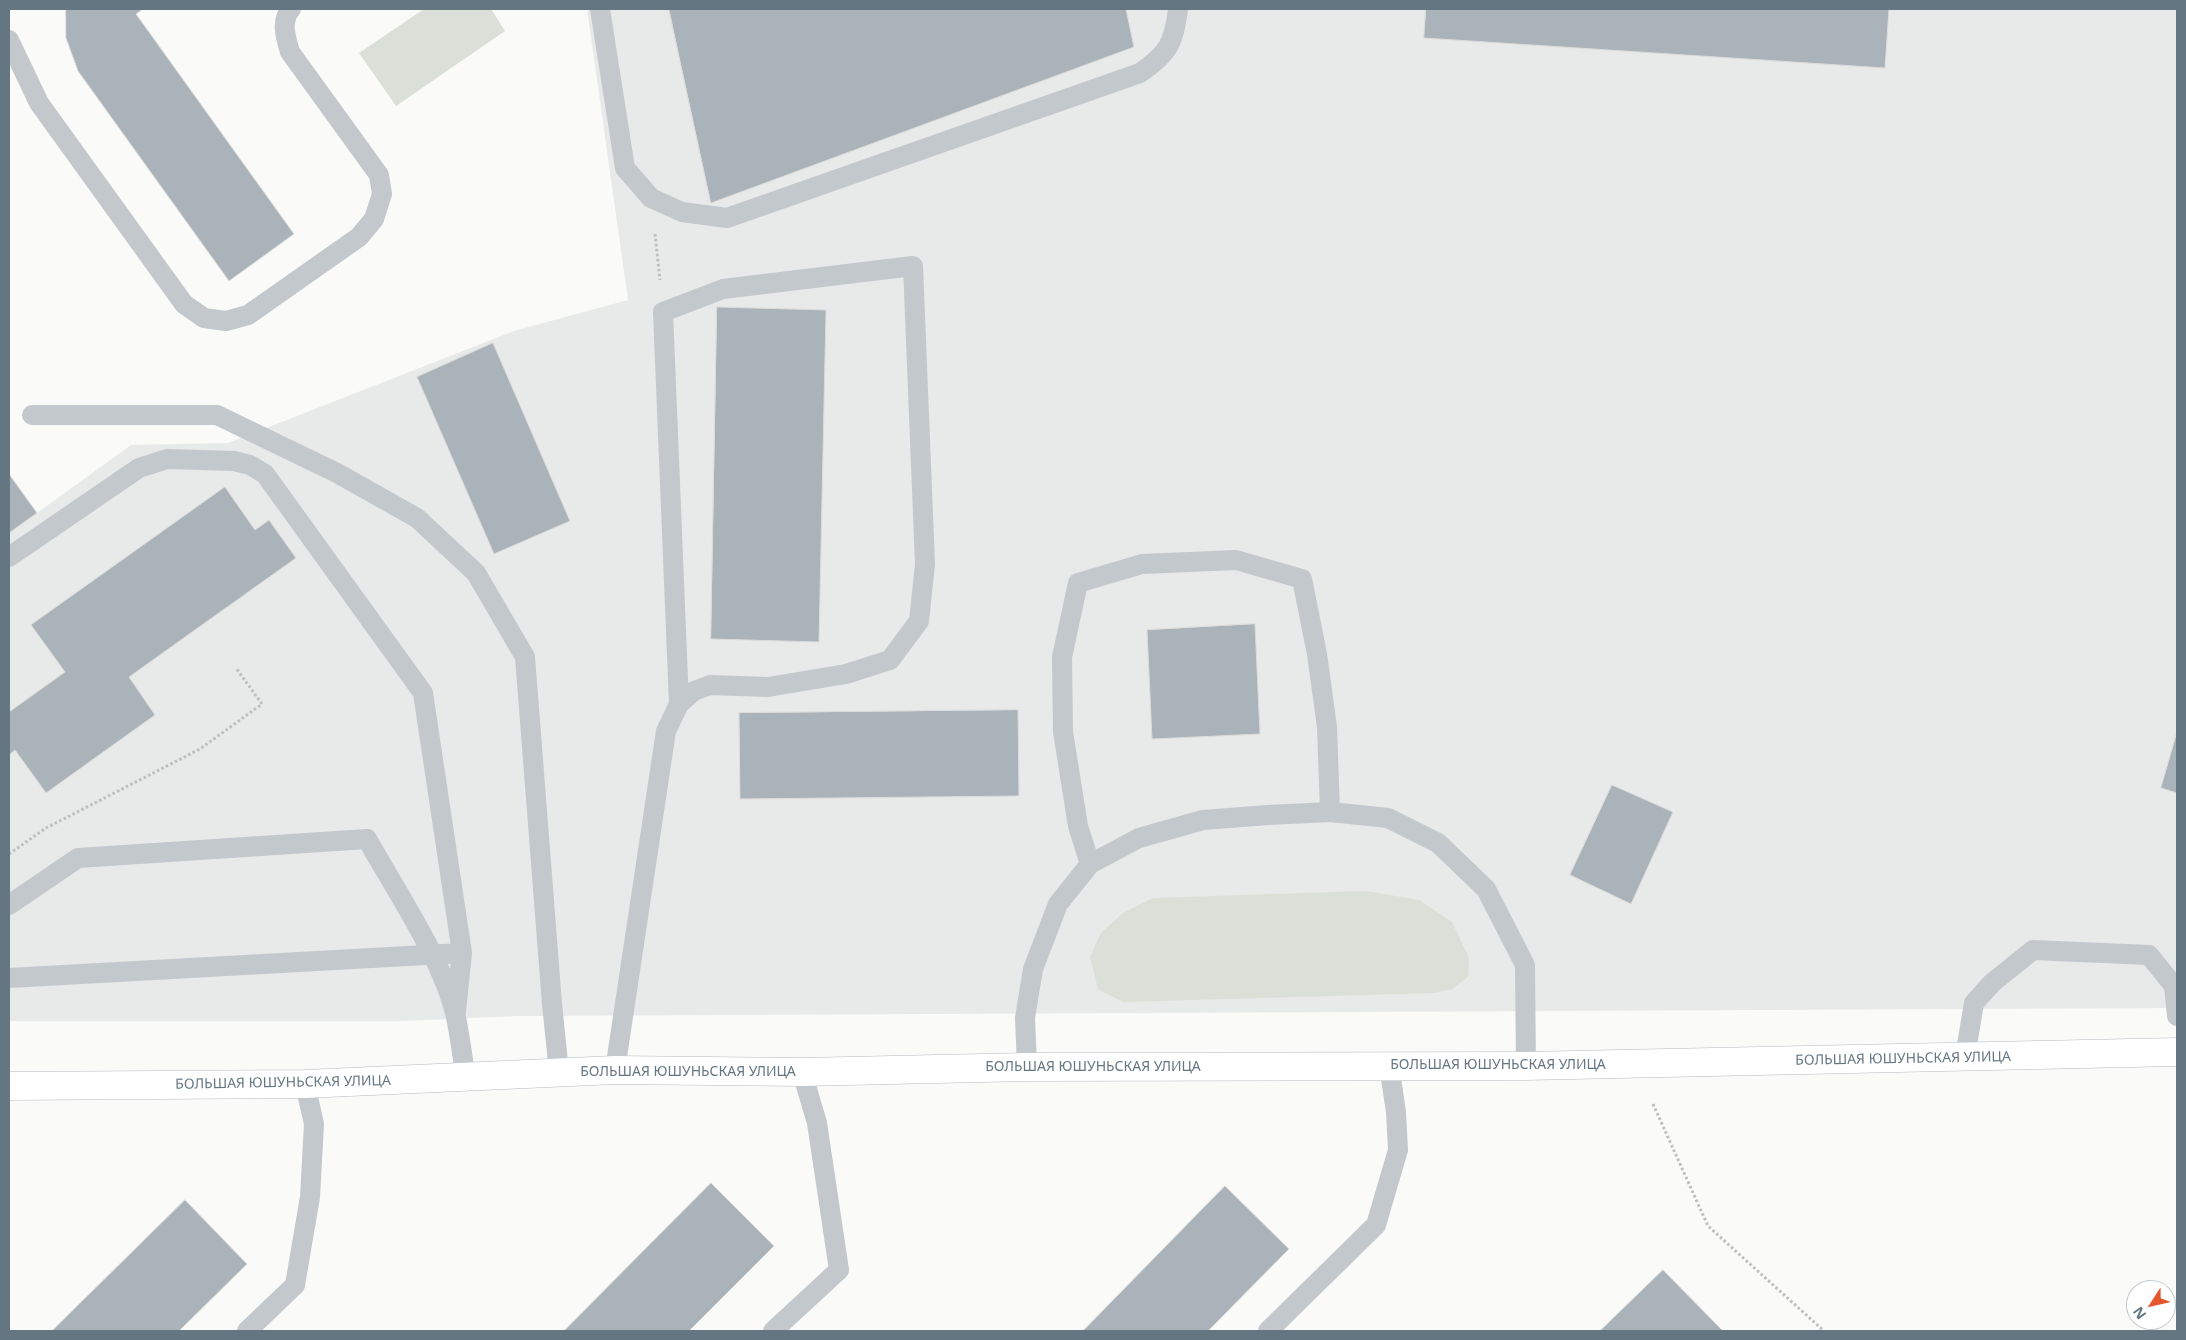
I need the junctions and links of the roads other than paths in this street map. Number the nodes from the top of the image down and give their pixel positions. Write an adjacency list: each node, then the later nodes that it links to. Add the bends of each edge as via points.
1 (291, 9): 4 (lane, via 286,14 284,32 290,52 379,175 382,194 374,219 359,237 248,315 226,321 204,318 184,304 39,103)
2 (600, 9): 3 (lane, via 626,168 651,198 682,212 727,218 1140,73 1162,58 1176,30)
3 (1178, 9)
4 (9, 40)
5 (32, 415): 22 (lane, via 217,414 337,473 417,518 476,573 525,657)
6 (9, 557): 11 (lane, via 139,468 167,459 234,461 250,465 264,474 423,693)
7 (679, 704): 7 (lane, via 694,691 710,685 768,687 846,674 890,660 919,621 926,564 913,266 723,289 663,312); 21 (lane, via 666,731)
8 (1330, 812): 9 (lane, via 1203,820 1139,838); 9 (lane, via 1327,727 1302,579 1236,560 1142,564 1078,583 1062,657 1063,732 1078,826); 19 (lane, via 1388,818 1438,843 1486,889 1525,965)
9 (1090, 864): 20 (lane, via 1058,904 1032,969 1025,1018)
10 (9, 905): 12 (lane, via 78,858 368,838)
11 (462, 953): 12 (lane); 14 (lane)
12 (433, 956): 13 (lane); 14 (lane)
13 (9, 978)
14 (455, 1012): 24 (lane)
15 (2177, 1016): 17 (lane, via 2174,986 2149,955 2033,950 1992,983 1974,1003)
16 (2177, 1052): 17 (street, БОЛЬШАЯ ЮШУНЬСКАЯ УЛИЦА)
17 (1965, 1057): 19 (street, БОЛЬШАЯ ЮШУНЬСКАЯ УЛИЦА)
18 (1389, 1065): 19 (street, БОЛЬШАЯ ЮШУНЬСКАЯ УЛИЦА); 20 (street, БОЛЬШАЯ ЮШУНЬСКАЯ УЛИЦА); 29 (lane, via 1398,1150 1376,1225)
19 (1526, 1066)
20 (1027, 1067): 23 (street, БОЛЬШАЯ ЮШУНЬСКАЯ УЛИЦА)
21 (615, 1070): 22 (street, БОЛЬШАЯ ЮШУНЬСКАЯ УЛИЦА); 23 (street, БОЛЬШАЯ ЮШУНЬСКАЯ УЛИЦА)
22 (559, 1072): 24 (street, БОЛЬШАЯ ЮШУНЬСКАЯ УЛИЦА)
23 (802, 1072): 28 (lane, via 816,1123 839,1270)
24 (466, 1078): 25 (street, БОЛЬШАЯ ЮШУНЬСКАЯ УЛИЦА)
25 (305, 1084): 26 (street, БОЛЬШАЯ ЮШУНЬСКАЯ УЛИЦА); 27 (lane, via 314,1124 310,1198 295,1285)
26 (9, 1086)
27 (247, 1331)
28 (773, 1331)
29 (1268, 1331)

